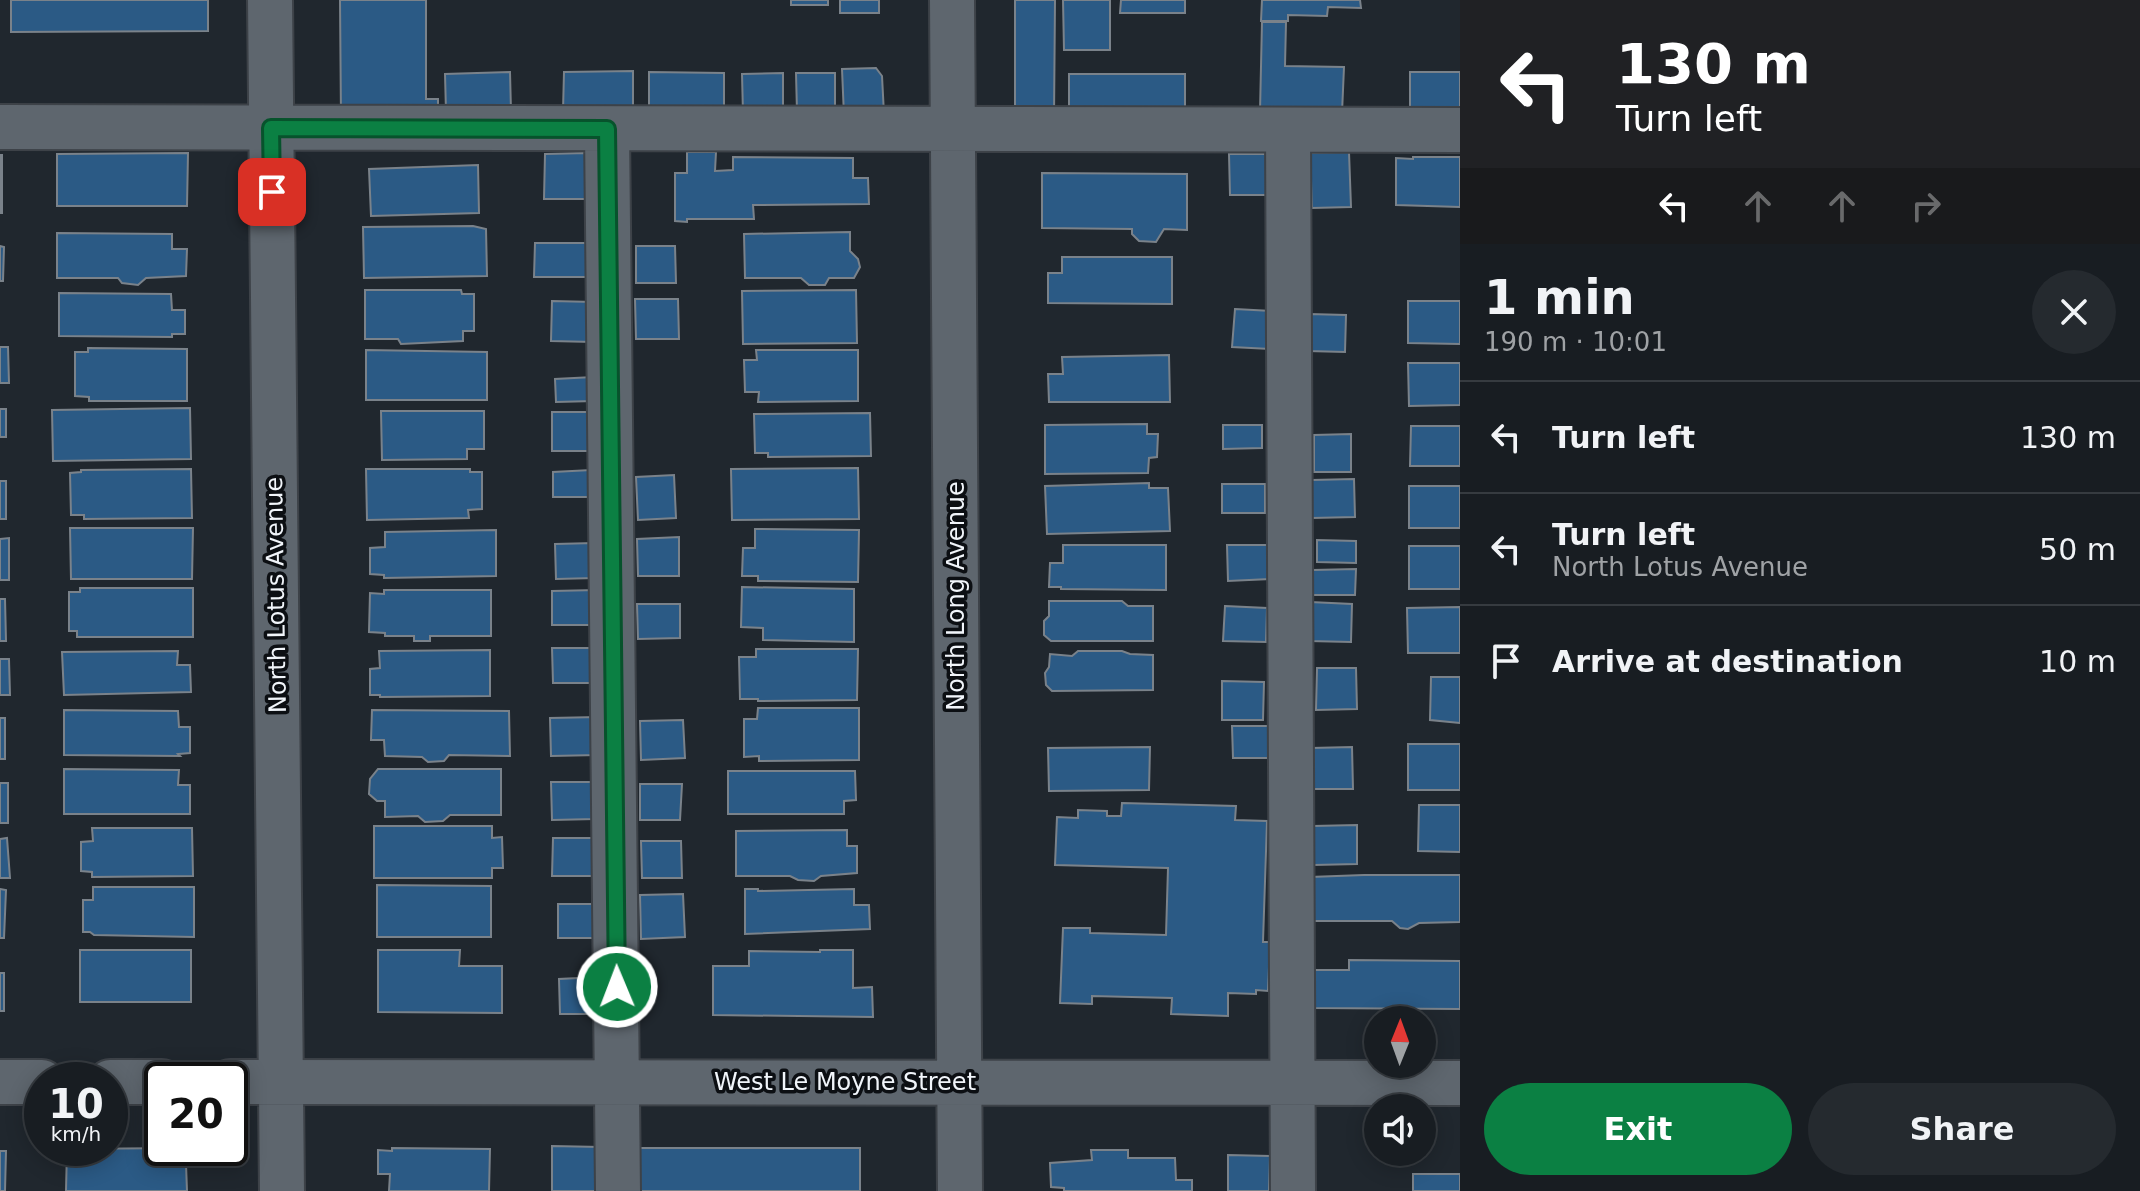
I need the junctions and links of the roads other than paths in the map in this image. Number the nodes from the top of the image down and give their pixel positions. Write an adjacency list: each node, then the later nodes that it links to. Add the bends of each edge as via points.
1 (270, 0): 4 (street, North Lotus Avenue)
2 (952, 0): 6 (street, North Long Avenue)
3 (0, 127): 4 (street)
4 (271, 128): 5 (street); 12 (street, North Lotus Avenue)
5 (607, 129): 6 (street); 13 (street)
6 (953, 129): 7 (street); 14 (street, North Long Avenue)
7 (1288, 130): 8 (street); 15 (street)
8 (1460, 130)
9 (0, 1082): 10 (street)
10 (24, 1082)
11 (248, 1082): 12 (street, West Le Moyne Street)
12 (280, 1082): 13 (street, West Le Moyne Street); 17 (street, North Lotus Avenue)
13 (618, 1082): 14 (street, West Le Moyne Street); 18 (street)
14 (959, 1082): 15 (street, West Le Moyne Street); 19 (street, North Long Avenue)
15 (1293, 1082): 16 (street, West Le Moyne Street); 20 (street)
16 (1460, 1083)
17 (282, 1191)
18 (618, 1191)
19 (960, 1191)
20 (1293, 1191)

